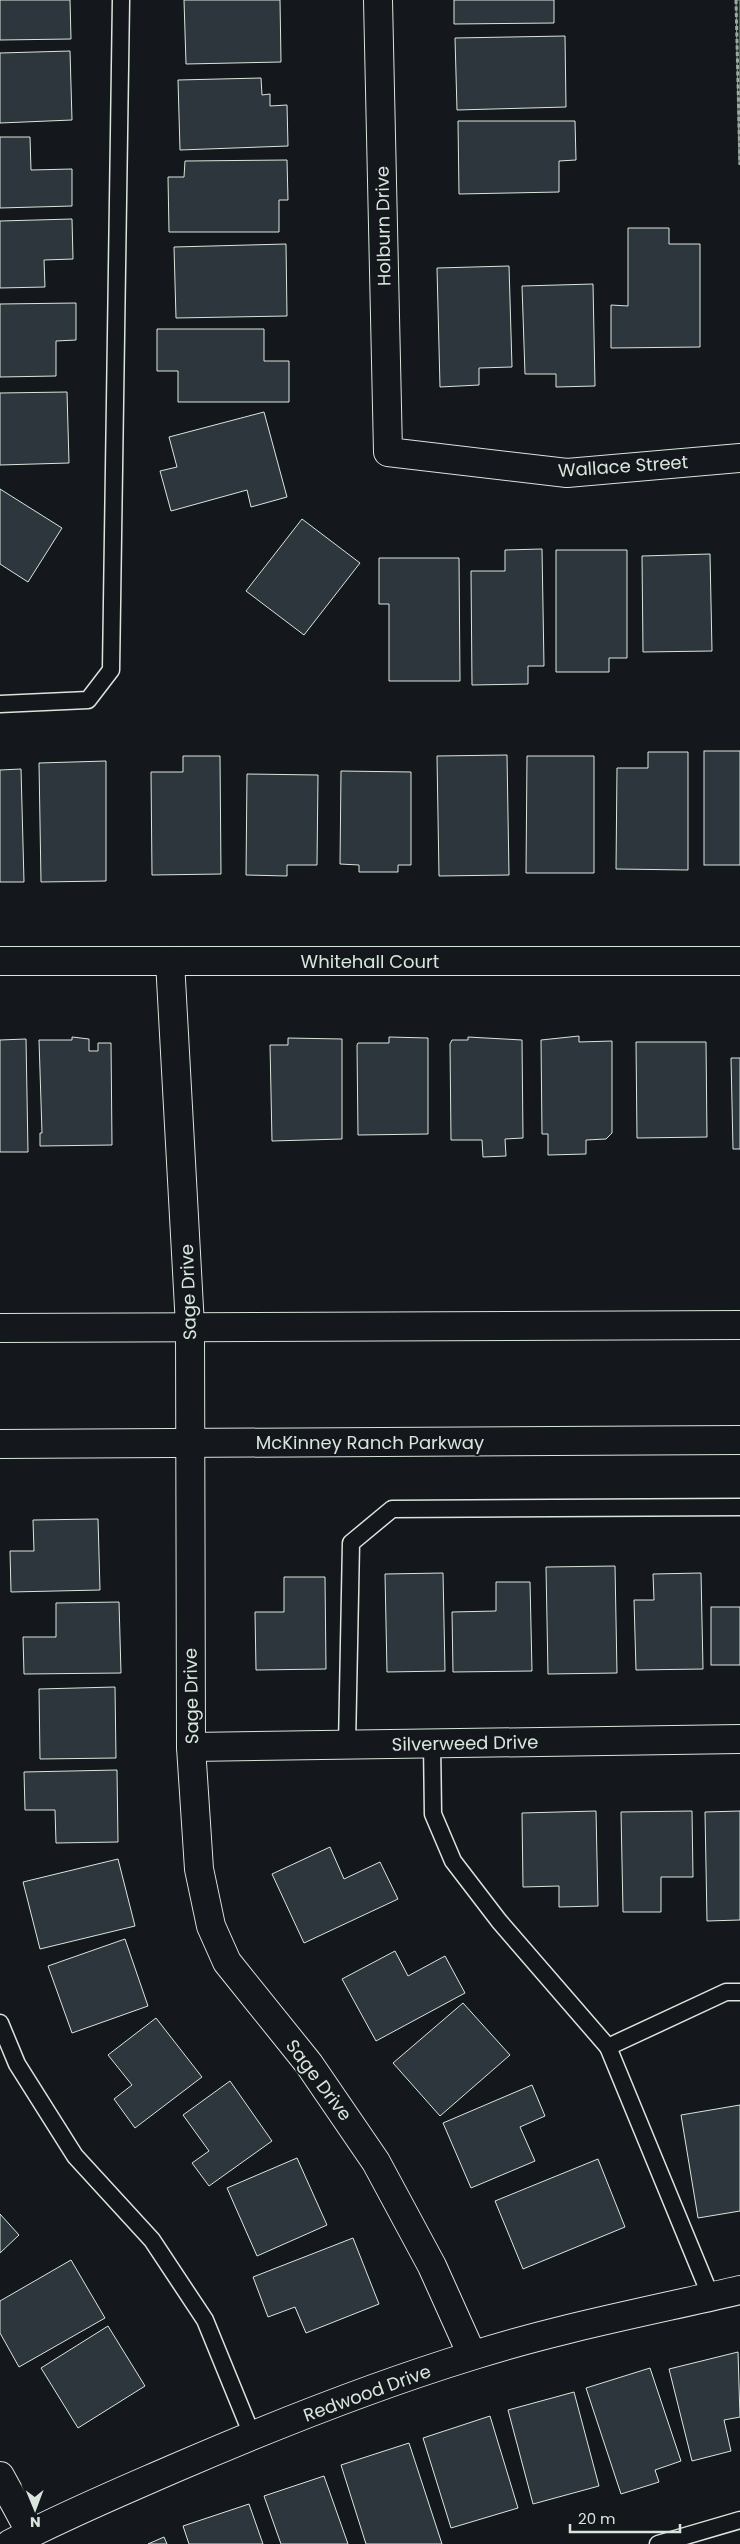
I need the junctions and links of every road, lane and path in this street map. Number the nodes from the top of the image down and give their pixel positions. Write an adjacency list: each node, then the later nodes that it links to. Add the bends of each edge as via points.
1 (120, 0): 7 (lane, via 111,670 88,700)
2 (378, 0): 5 (street, Holburn Drive)
3 (736, 0): 4 (path)
4 (740, 165)
5 (388, 452): 6 (street, Wallace Street, via 567,473)
6 (740, 458)
7 (0, 704)
8 (0, 961): 9 (street, Whitehall Court)
9 (170, 961): 10 (street, Whitehall Court); 12 (street, Sage Drive)
10 (740, 961)
11 (740, 1325): 12 (street)
12 (190, 1326): 13 (street); 15 (street, Sage Drive)
13 (0, 1328)
14 (740, 1440): 15 (street, McKinney Ranch Parkway)
15 (189, 1443): 16 (street, McKinney Ranch Parkway); 21 (street, Sage Drive)
16 (0, 1444)
17 (740, 1507): 20 (lane, via 392,1509 351,1543)
18 (740, 1739): 19 (street, Silverweed Drive)
19 (432, 1743): 20 (street, Silverweed Drive); 24 (lane, via 433,1814 453,1862 499,1921)
20 (347, 1745): 21 (street, Silverweed Drive)
21 (191, 1747): 27 (street, Sage Drive, via 199,1869 215,1935 228,1962 309,2064 376,2162 432,2266)
22 (740, 1992): 24 (lane, via 726,1992)
23 (0, 2024): 28 (lane, via 17,2064 76,2156 152,2240 205,2320)
24 (608, 2047): 26 (lane)
25 (740, 2290): 26 (street, Redwood Drive)
26 (711, 2297): 27 (street, Redwood Drive, via 605,2320)
27 (472, 2356): 28 (street, Redwood Drive)
28 (252, 2435): 31 (street, Redwood Drive)
29 (0, 2476): 31 (street)
30 (740, 2520): 32 (lane)
31 (20, 2539)
32 (658, 2544)

